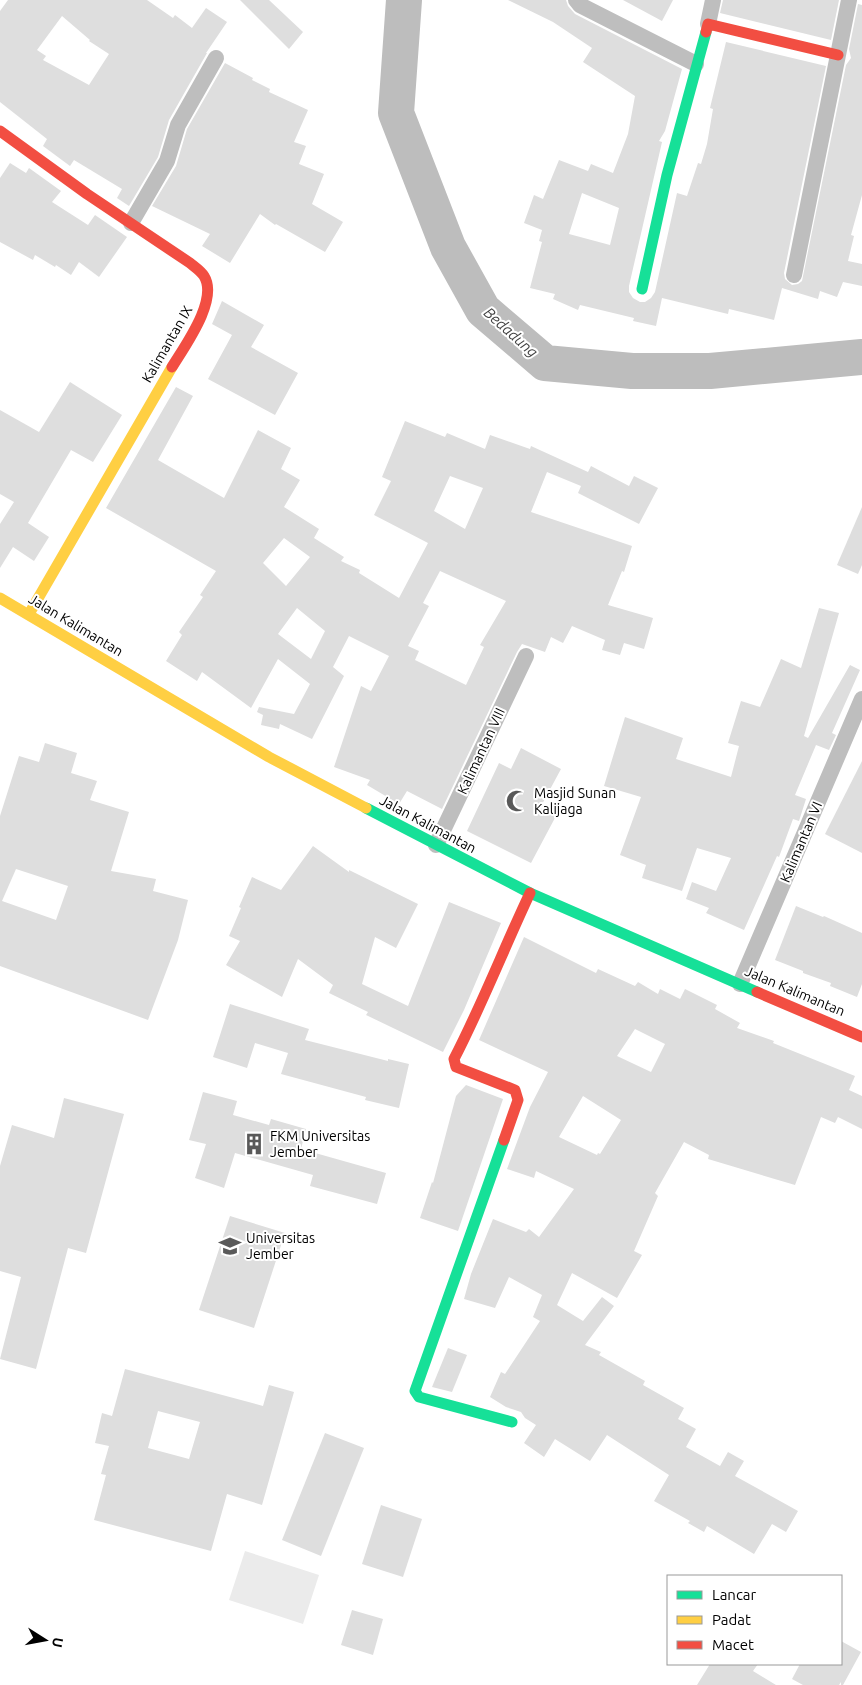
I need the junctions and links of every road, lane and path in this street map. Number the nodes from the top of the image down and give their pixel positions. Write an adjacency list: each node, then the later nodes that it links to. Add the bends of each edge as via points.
1 (576, 0): 7 (street, via 580,5)
2 (713, 0): 4 (street)
3 (849, 0): 5 (street)
4 (708, 24): 5 (street); 7 (street)
5 (838, 55): 10 (street)
6 (216, 58): 9 (street, via 178,125 167,161)
7 (696, 64): 11 (street)
8 (0, 130): 9 (street, Kalimantan IX)
9 (131, 223): 13 (street, Kalimantan IX, via 205,277 205,309)
10 (794, 275)
11 (642, 289)
12 (0, 598): 13 (street, Jalan Kalimantan)
13 (29, 614): 16 (street, Jalan Kalimantan, via 269,756)
14 (526, 656): 16 (street, Kalimantan VIII)
15 (862, 699): 18 (street, Kalimantan VI)
16 (436, 845): 17 (street, Jalan Kalimantan)
17 (530, 893): 18 (street, Jalan Kalimantan); 20 (street, via 454,1058 456,1067 515,1090 518,1100 415,1391 419,1397)
18 (740, 984): 19 (street, Jalan Kalimantan)
19 (862, 1035)
20 (512, 1422)

